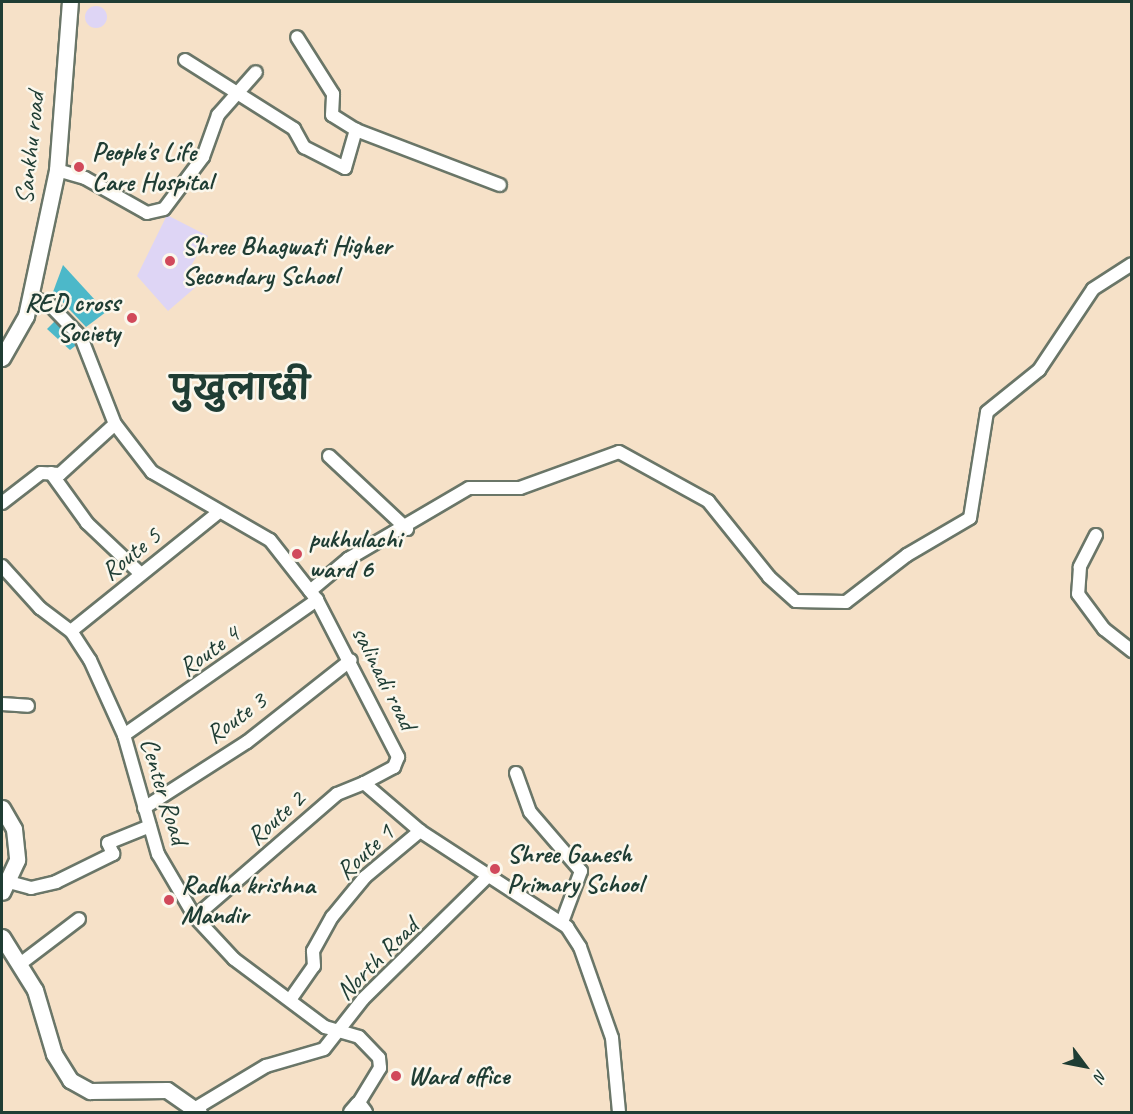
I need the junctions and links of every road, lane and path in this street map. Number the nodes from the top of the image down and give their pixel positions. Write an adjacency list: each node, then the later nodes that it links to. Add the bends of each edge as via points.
1 (70, 2): 7 (main road, Sankhu road)
2 (297, 37): 6 (street, via 333,94 332,115)
3 (185, 60): 5 (street)
4 (256, 72): 5 (street)
5 (240, 94): 6 (street, via 294,129 304,147 345,168); 7 (street, via 214,122 203,157 185,185 155,213)
6 (356, 130): 8 (street)
7 (57, 170): 10 (main road, Sankhu road)
8 (501, 185)
9 (1131, 264): 17 (street, Route 4, via 1093,289 1039,370 987,412 970,519 907,555 846,602 796,601 769,577 708,501 620,452 520,488 469,488)
10 (32, 298): 11 (main road, Sankhu road); 12 (street, salinadi road, via 48,303 81,337)
11 (2, 358)
12 (115, 424): 14 (street, via 60,474); 16 (street, salinadi road, via 152,472)
13 (329, 456): 17 (street)
14 (51, 473): 15 (street, via 41,473); 20 (street, via 87,523)
15 (2, 503)
16 (219, 512): 20 (street, Route 5); 21 (street, salinadi road, via 270,540)
17 (407, 529): 21 (street, Route 4, via 348,559)
18 (1096, 535): 23 (street, via 1080,567 1078,594 1104,629)
19 (2, 566): 22 (street, Center Road, via 40,608)
20 (141, 574): 22 (street, Route 5)
21 (314, 595): 24 (street, salinadi road); 27 (street, Route 4)
22 (71, 631): 27 (street, Center Road)
23 (1131, 651)
24 (351, 660): 29 (street, salinadi road, via 398,757 394,767); 31 (street, Route 3, via 248,742)
25 (2, 704): 26 (street)
26 (28, 706)
27 (124, 735): 31 (street, Center Road)
28 (516, 773): 38 (street, via 530,812 581,871)
29 (364, 783): 33 (street); 36 (street, Route 2, via 337,794)
30 (2, 808): 35 (main road, via 17,842)
31 (144, 808): 32 (street, Center Road)
32 (150, 826): 35 (street, via 108,843 113,854 56,882 31,888); 36 (street, Center Road, via 171,880)
33 (420, 831): 34 (street); 41 (street, Route 1, via 365,877 332,917 313,951 314,966)
34 (488, 876): 38 (street); 42 (street, North Road, via 351,1012)
35 (5, 887)
36 (195, 917): 41 (street, Center Road, via 234,959)
37 (79, 919): 40 (street)
38 (562, 922): 45 (street, via 580,947 612,1038)
39 (2, 936): 40 (main road)
40 (20, 964): 43 (main road, via 40,1004 58,1065 70,1080 90,1091 167,1090)
41 (292, 997): 42 (street, Center Road, via 325,1027)
42 (341, 1033): 43 (street, North Road, via 324,1049 266,1066); 44 (street, Center Road, via 359,1037 380,1060)
43 (197, 1110)
44 (358, 1110)
45 (619, 1113)

